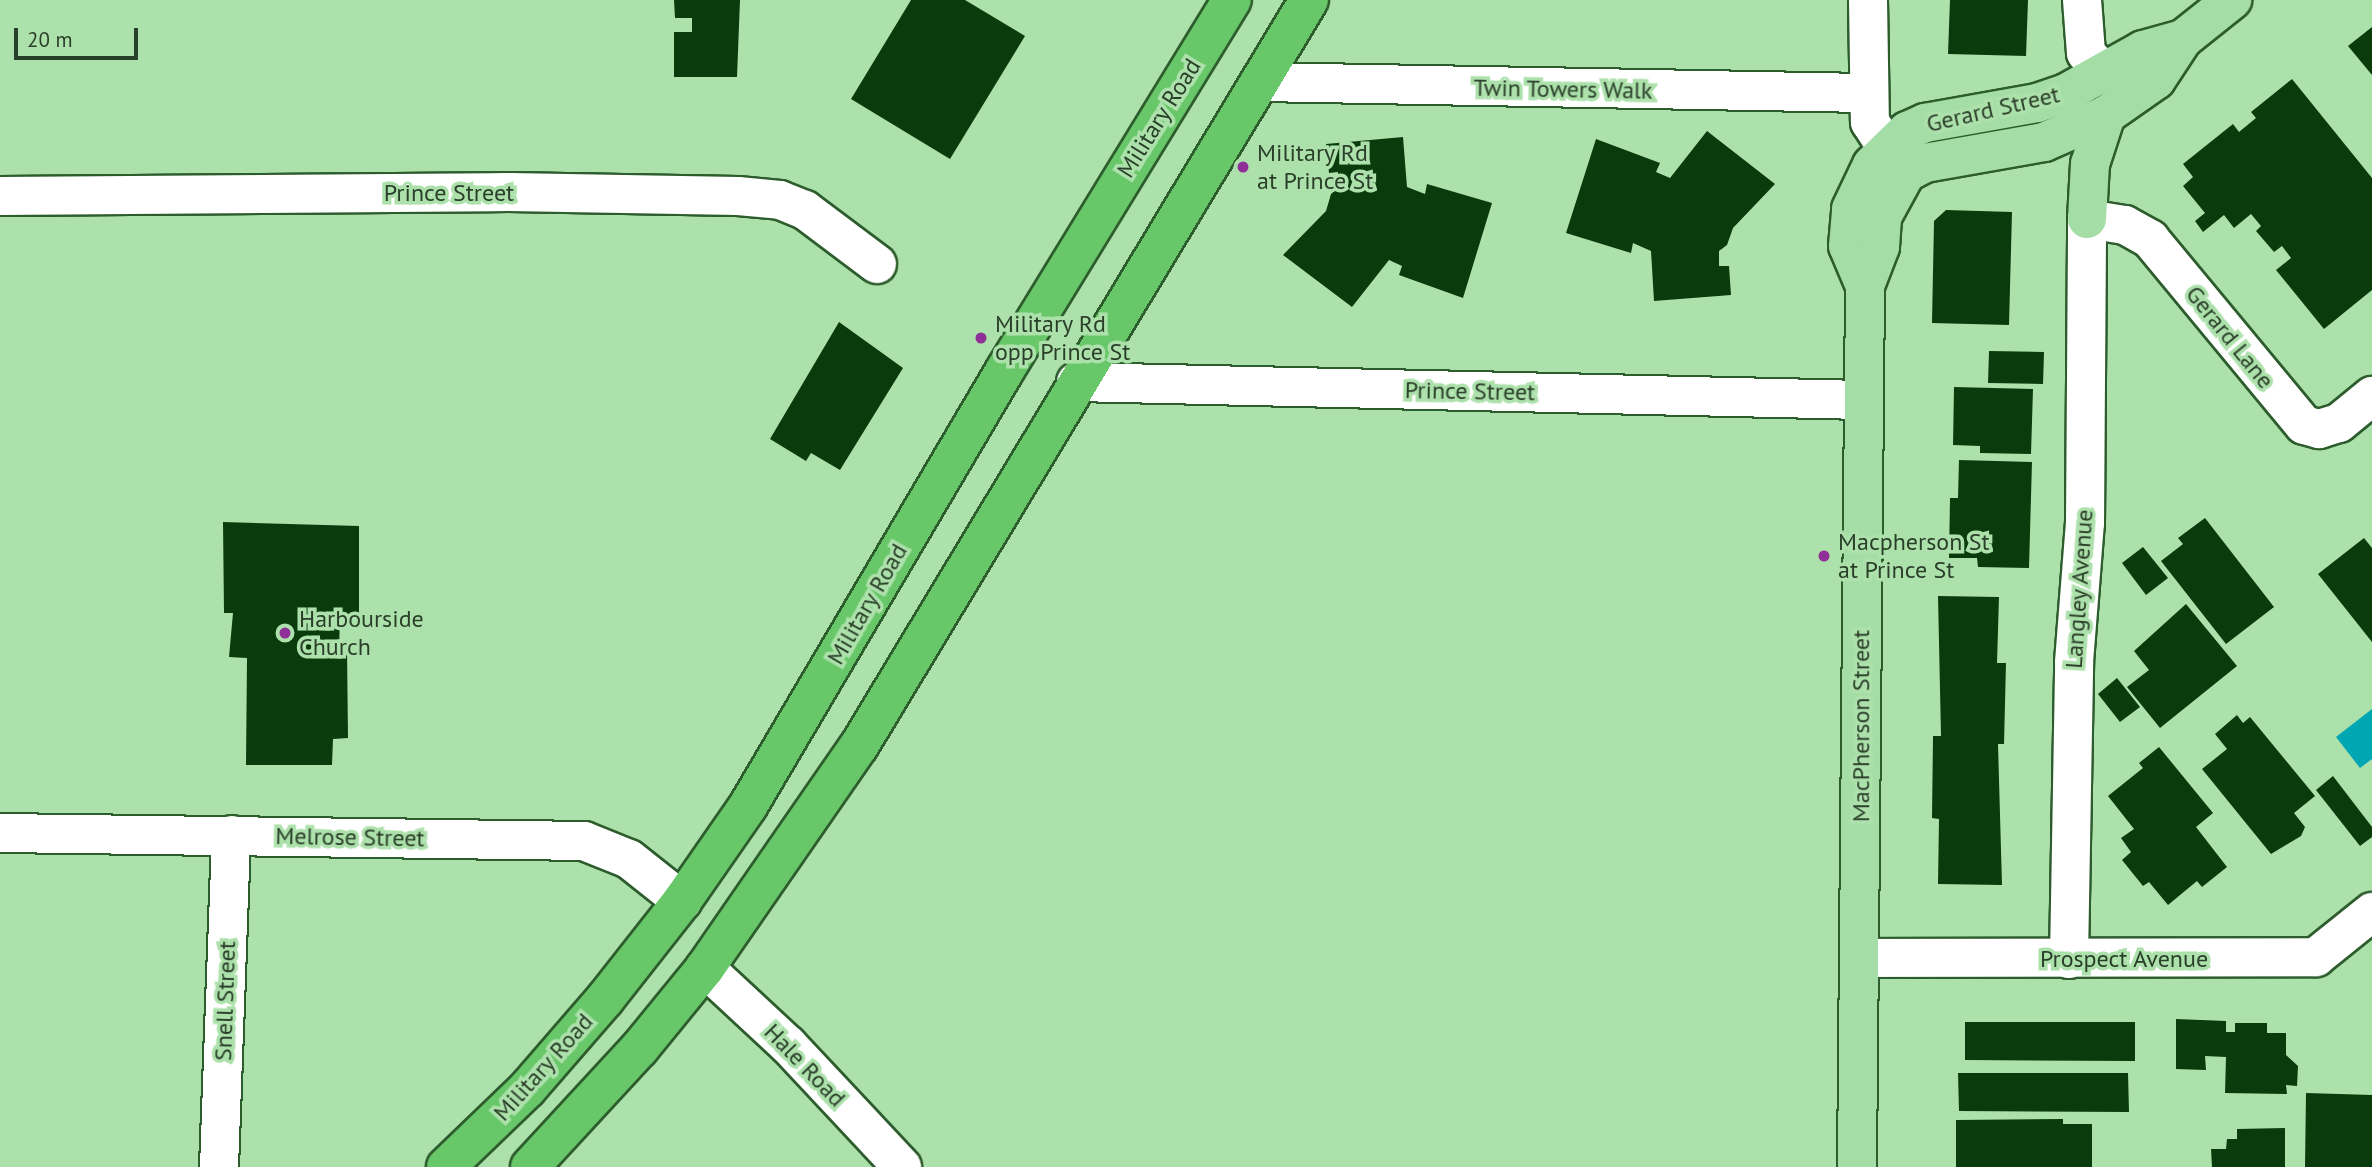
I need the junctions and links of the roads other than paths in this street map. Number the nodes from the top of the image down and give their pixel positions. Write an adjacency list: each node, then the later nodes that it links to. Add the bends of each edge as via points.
1 (1232, 0): 21 (highway, Military Road, via 1005,370 748,806)
2 (1309, 0): 8 (highway)
3 (1868, 0): 9 (street)
4 (2082, 0): 7 (street, via 2086,53)
5 (2232, 0): 6 (main road, Gerard Street)
6 (2183, 38): 7 (main road, Gerard Street, via 2143,50); 10 (main road, Gerard Street, via 2155,80)
7 (2109, 69): 11 (main road, Gerard Street, via 2037,103 1925,123)
8 (1260, 82): 9 (street, Twin Towers Walk); 16 (highway)
9 (1867, 93): 11 (street, via 1873,131)
10 (2106, 114): 13 (main road, via 2090,164); 15 (main road, Gerard Street, via 2044,142 1955,156 1906,173 1882,216 1880,247)
11 (1886, 147): 15 (main road, Gerard Street, via 1852,209 1847,246)
12 (0, 196): 14 (street, Prince Street, via 509,192 738,196 780,200 805,210)
13 (2087, 219): 17 (street, Gerard Lane, via 2125,225 2150,239 2304,425 2319,429 2339,424); 24 (street, Langley Avenue, via 2085,523 2074,662)
14 (877, 264)
15 (1865, 286): 18 (main road, MacPherson Street)
16 (1076, 382): 18 (street, Prince Street); 25 (highway, via 859,746)
17 (2372, 396)
18 (1864, 400): 23 (main road, MacPherson Street)
19 (0, 833): 20 (street, Melrose Street)
20 (231, 835): 21 (street, Melrose Street, via 584,841 629,859); 26 (street, Snell Street)
21 (682, 901): 27 (highway, Military Road, via 527,1089)
22 (2372, 912): 24 (street, Prospect Avenue, via 2316,957)
23 (1859, 958): 24 (street, Prospect Avenue); 30 (main road, MacPherson Street)
24 (2068, 959)
25 (705, 968): 28 (highway, via 639,1049); 29 (street, Hale Road, via 788,1045)
26 (219, 1167)
27 (446, 1167)
28 (530, 1167)
29 (902, 1167)
30 (1857, 1167)

